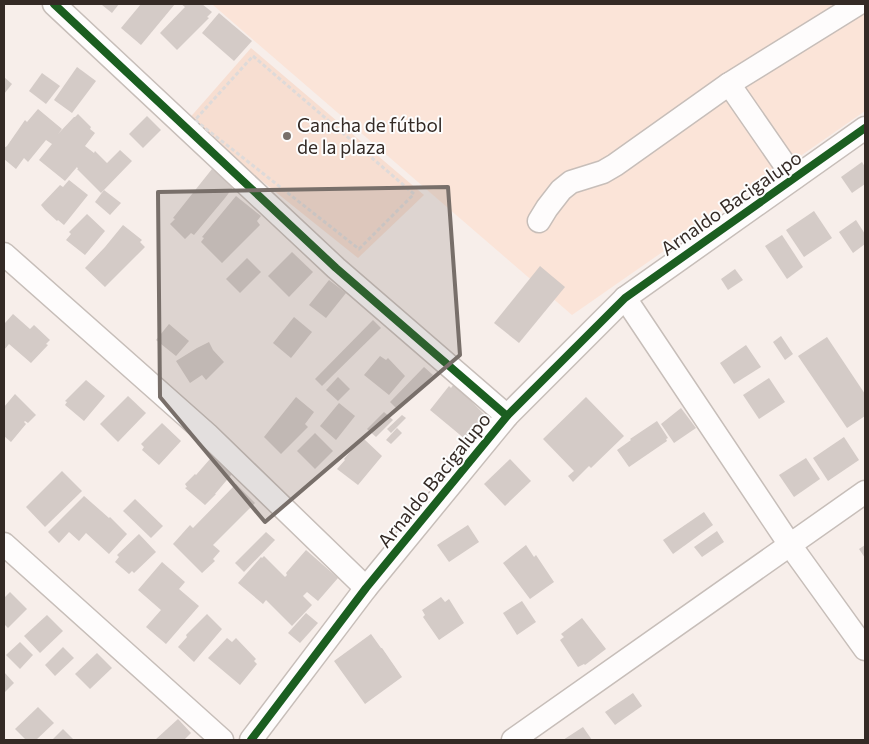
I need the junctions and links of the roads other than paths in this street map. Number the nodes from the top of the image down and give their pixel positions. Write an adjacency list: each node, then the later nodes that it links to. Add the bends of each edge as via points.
1 (54, 4): 9 (street, via 336,268)
2 (858, 4): 3 (street)
3 (729, 84): 5 (street); 6 (street, via 615,165 571,182 553,198)
4 (865, 128): 5 (street, Arnaldo Bacigalupo)
5 (794, 178): 8 (street, Arnaldo Bacigalupo)
6 (539, 221)
7 (4, 254): 13 (street, via 207,434)
8 (625, 298): 9 (street, Arnaldo Bacigalupo); 12 (street)
9 (507, 416): 13 (street, Arnaldo Bacigalupo)
10 (865, 492): 12 (street)
11 (4, 544): 15 (street)
12 (790, 546): 14 (street); 17 (street)
13 (366, 588): 16 (street, Arnaldo Bacigalupo)
14 (865, 649)
15 (222, 740)
16 (251, 740)
17 (513, 740)

